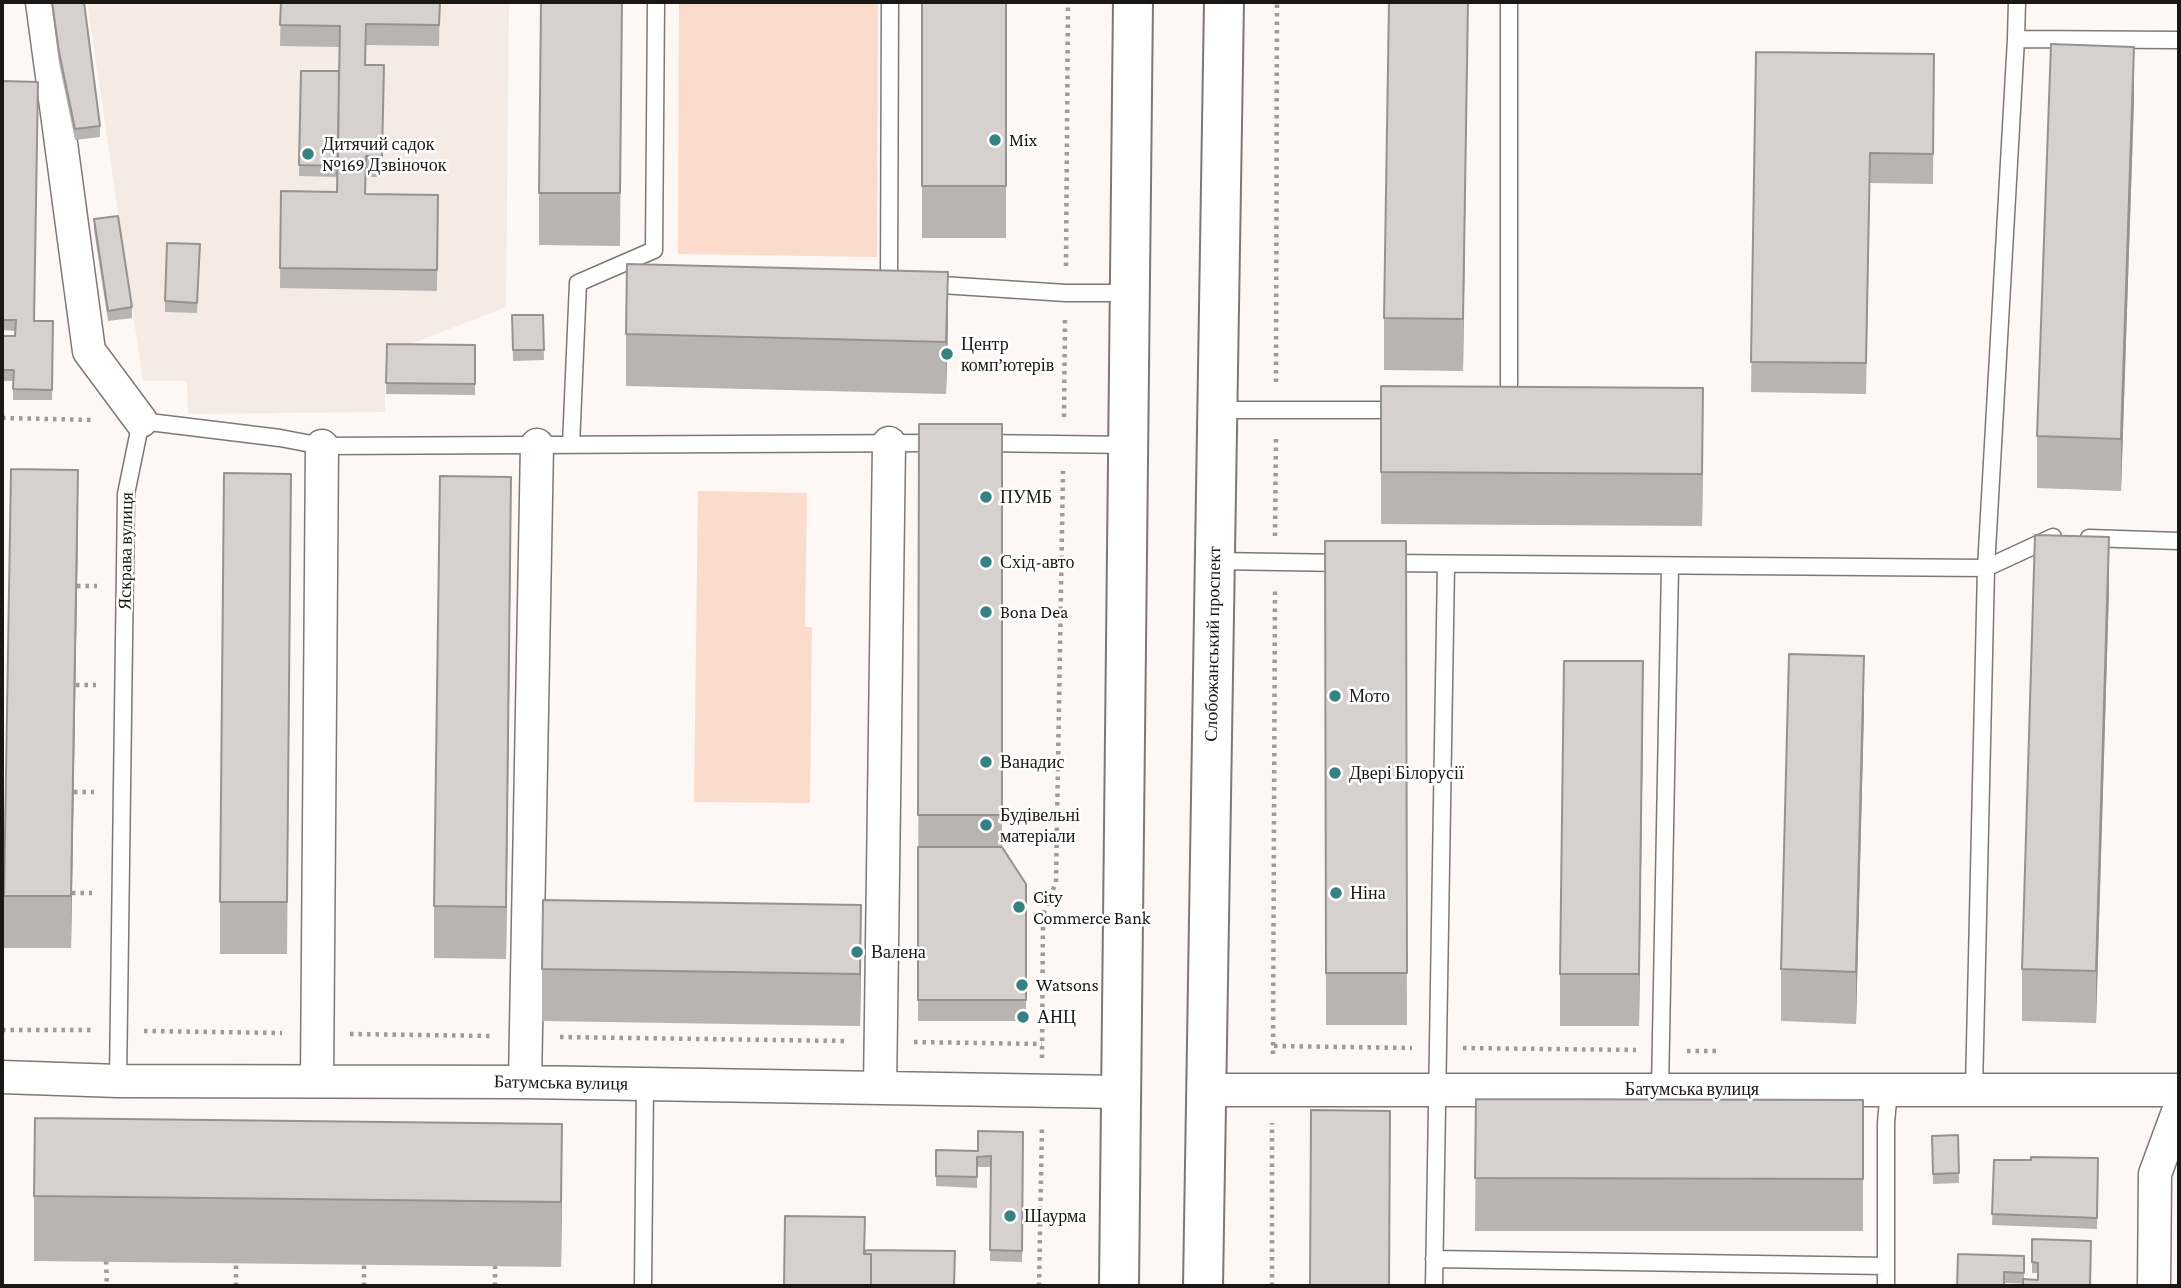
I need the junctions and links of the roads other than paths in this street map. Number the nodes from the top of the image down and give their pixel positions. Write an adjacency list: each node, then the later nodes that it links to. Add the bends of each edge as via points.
1 (42, 2): 14 (street, via 89,351)
2 (656, 2): 16 (lane, via 654,250 578,283)
3 (891, 2): 10 (lane, via 889,282)
4 (1133, 2): 10 (main road)
5 (1224, 2): 11 (main road, Слобожанський проспект)
6 (1509, 2): 13 (lane, via 1509,410)
7 (2017, 2): 8 (lane)
8 (2016, 39): 9 (lane); 24 (lane)
9 (2179, 40)
10 (1130, 293): 17 (main road)
11 (1217, 410): 12 (lane); 21 (main road, Слобожанський проспект)
12 (1413, 410)
13 (1495, 410)
14 (141, 421): 18 (lane); 26 (lane, Яскрава вулиця, via 126,494)
15 (889, 443): 16 (lane); 17 (lane); 30 (street, via 869,921)
16 (571, 445): 19 (lane)
17 (1129, 445): 37 (main road)
18 (322, 446): 19 (lane); 27 (street)
19 (537, 446): 28 (street, via 542,918)
20 (2179, 541): 24 (lane, via 2053,537)
21 (1215, 561): 22 (lane); 34 (main road, Слобожанський проспект)
22 (1446, 564): 23 (lane); 35 (lane)
23 (1670, 567): 24 (lane); 31 (lane)
24 (1986, 568): 33 (lane)
25 (2, 1077): 26 (street, Батумська вулиця)
26 (118, 1081): 27 (street, Батумська вулиця)
27 (317, 1081): 28 (street, Батумська вулиця)
28 (525, 1082): 29 (street, Батумська вулиця)
29 (645, 1084): 30 (street, Батумська вулиця); 41 (lane)
30 (880, 1088): 37 (street, Батумська вулиця)
31 (1660, 1089): 32 (street, Батумська вулиця); 35 (street, Батумська вулиця)
32 (1889, 1089): 33 (street, Батумська вулиця); 40 (lane)
33 (1974, 1089): 36 (street, Батумська вулиця)
34 (1205, 1090): 35 (street, Батумська вулиця); 43 (main road, Слобожанський проспект)
35 (1437, 1090): 39 (lane)
36 (2179, 1090)
37 (1120, 1092): 42 (main road)
38 (2179, 1109): 46 (street, via 2155,1174)
39 (1434, 1259): 40 (lane); 44 (lane)
40 (1886, 1266): 45 (lane)
41 (643, 1286)
42 (1119, 1286)
43 (1203, 1286)
44 (1434, 1286)
45 (1886, 1286)
46 (2154, 1286)

